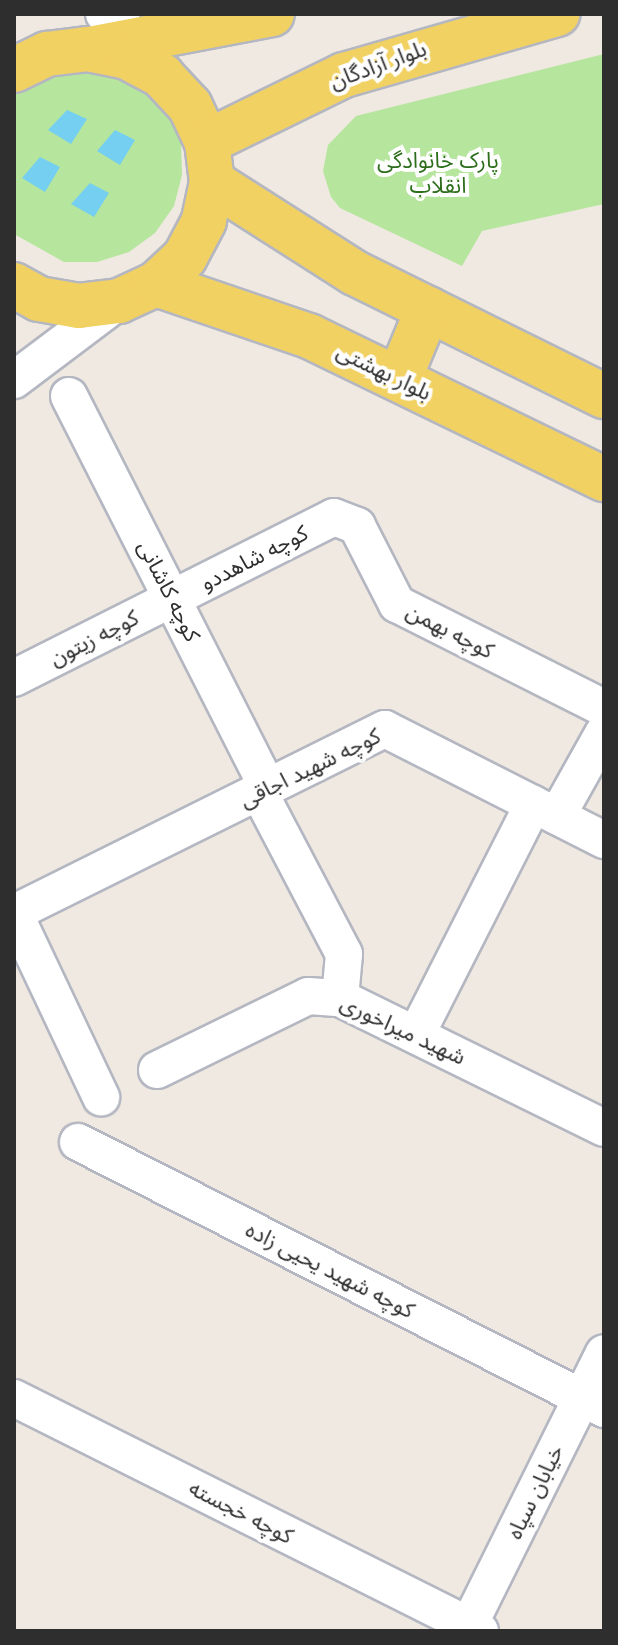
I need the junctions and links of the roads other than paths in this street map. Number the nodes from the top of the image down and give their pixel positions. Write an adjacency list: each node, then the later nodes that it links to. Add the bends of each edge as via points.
1 (272, 14): 3 (main road, via 140,39)
2 (557, 14): 5 (main road, بلوار آزادگان, via 344,75)
3 (96, 32): 4 (main road); 5 (main road, via 162,76 190,106)
4 (14, 70)
5 (210, 162): 7 (main road, via 204,221 185,257); 8 (main road, via 355,273)
6 (14, 285): 7 (main road, via 39,299 79,306)
7 (137, 293): 9 (main road, بلوار بهشتی, via 309,336); 10 (street)
8 (428, 309): 9 (main road); 12 (main road)
9 (399, 379): 13 (main road, بلوار بهشتی)
10 (14, 380)
11 (69, 396): 15 (street, کوچه کاشانی)
12 (604, 396)
13 (604, 479)
14 (334, 517): 15 (street, کوچه شاهددو); 17 (street, کوچه بهمن, via 357,526 397,604)
15 (173, 598): 16 (street, کوچه زیتون); 19 (street, کوچه کاشانی)
16 (14, 678)
17 (604, 708)
18 (604, 732): 20 (street)
19 (263, 790): 20 (street, کوچه شهید اجاقی, via 385,729); 22 (street, کوچه شهید اجاقی); 23 (street, کوچه کاشانی, via 344,954)
20 (545, 810): 21 (street, کوچه شهید اجاقی); 24 (street)
21 (604, 840)
22 (14, 913): 26 (street)
23 (340, 998): 24 (street, شهید میراخوری); 25 (street, شهید میراخوری, via 308,996)
24 (416, 1035): 27 (street, شهید میراخوری)
25 (157, 1070)
26 (101, 1097)
27 (604, 1128)
28 (78, 1142): 31 (street, کوچه شهید یحیی زاده)
29 (604, 1353): 31 (street, خیابان سپاه)
30 (14, 1398): 32 (street, کوچه خجسته)
31 (593, 1404): 32 (street, خیابان سپاه)
32 (471, 1629)

